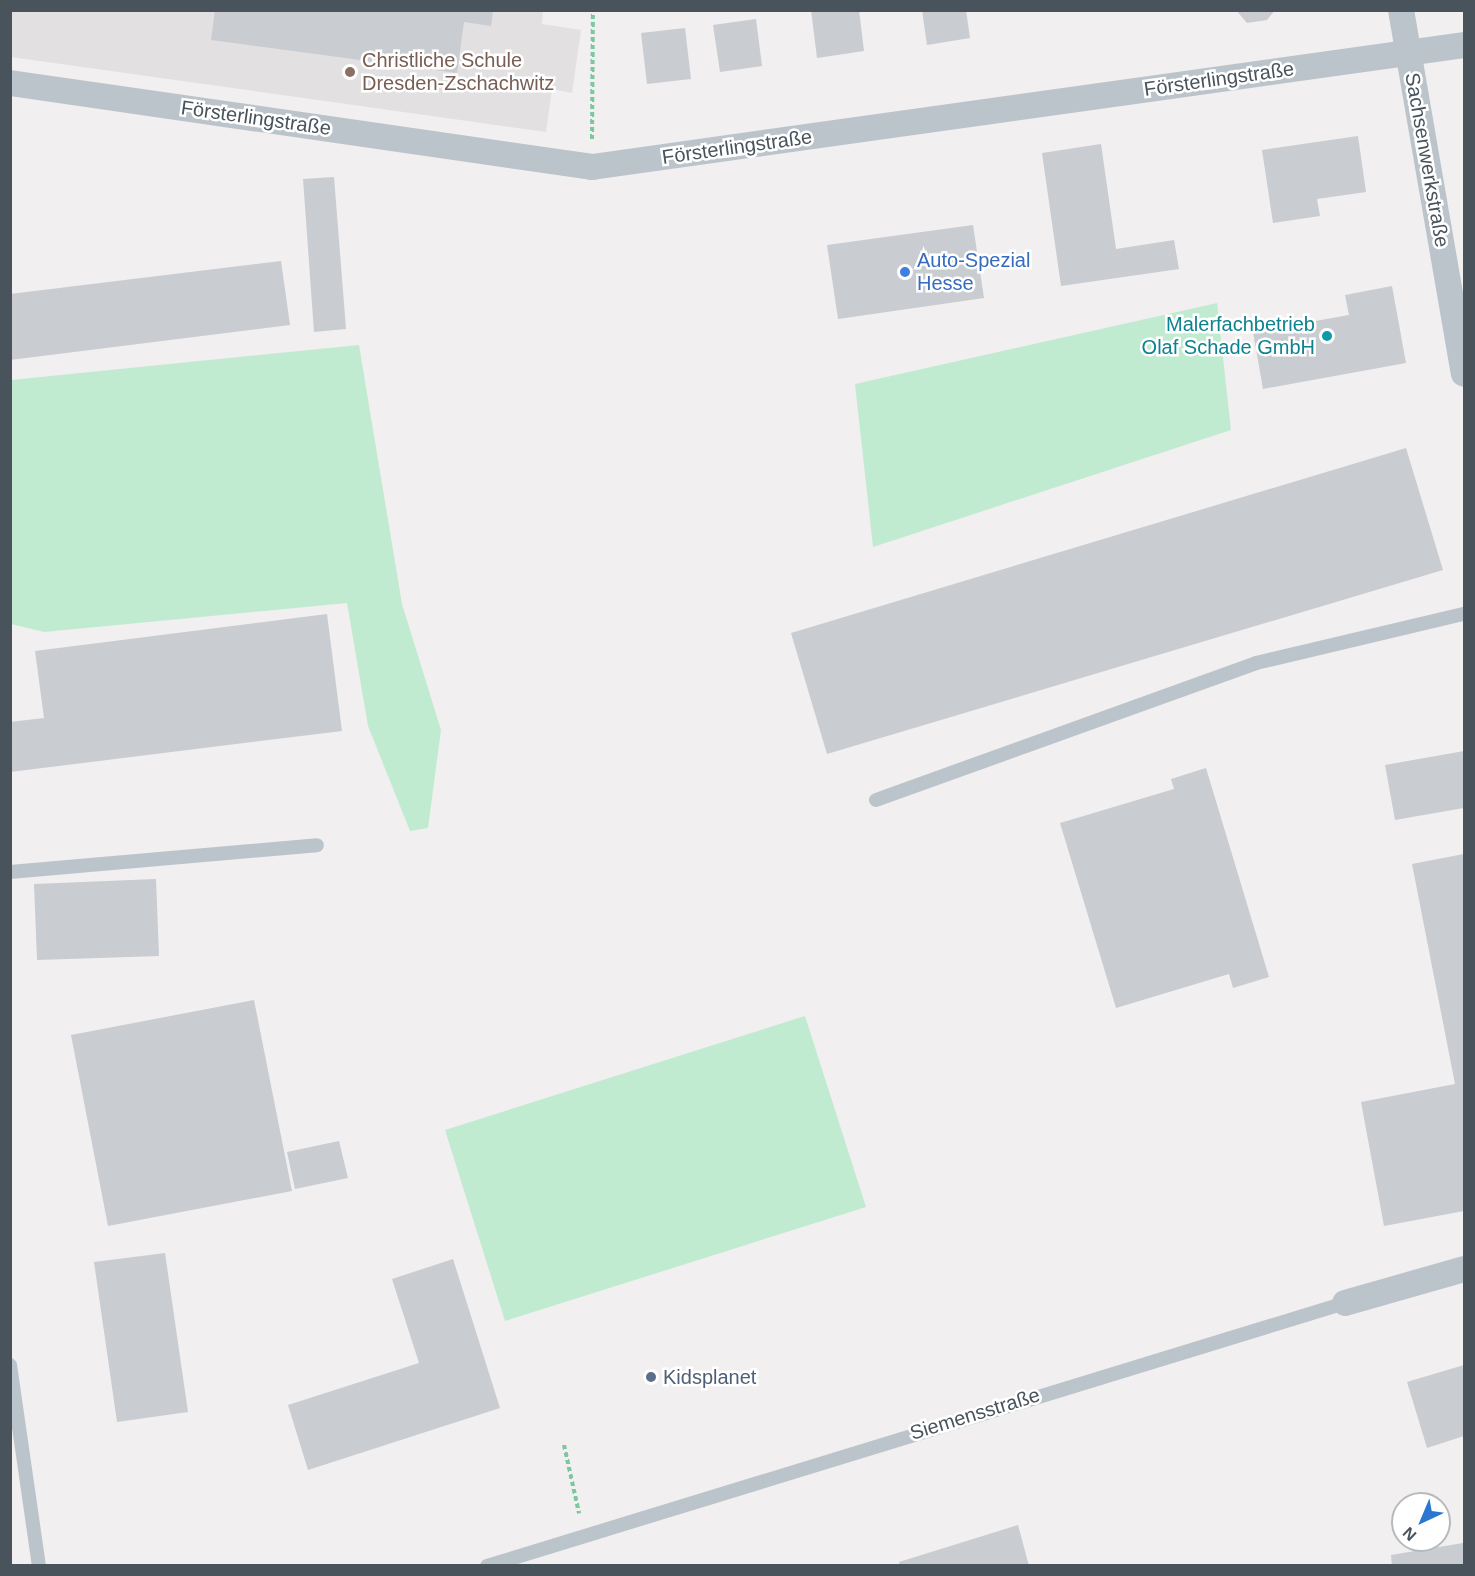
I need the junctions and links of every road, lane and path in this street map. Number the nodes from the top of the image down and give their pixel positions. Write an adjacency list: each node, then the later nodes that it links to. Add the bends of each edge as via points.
1 (593, 10): 6 (path)
2 (1401, 10): 4 (street, Sachsenwerkstraße)
3 (1464, 45): 4 (street, Försterlingstraße)
4 (1408, 52): 6 (street, Försterlingstraße); 7 (street, Sachsenwerkstraße)
5 (10, 83): 6 (street, Försterlingstraße)
6 (592, 167)
7 (1464, 374)
8 (1464, 614): 9 (lane, via 1256,663)
9 (876, 800)
10 (317, 845): 11 (lane)
11 (10, 872)
12 (1464, 1269): 13 (street, Siemensstraße)
13 (1345, 1303): 16 (lane, Siemensstraße)
14 (10, 1365): 17 (lane)
15 (564, 1445): 16 (path)
16 (585, 1534): 18 (lane, Siemensstraße)
17 (39, 1566)
18 (487, 1566)

